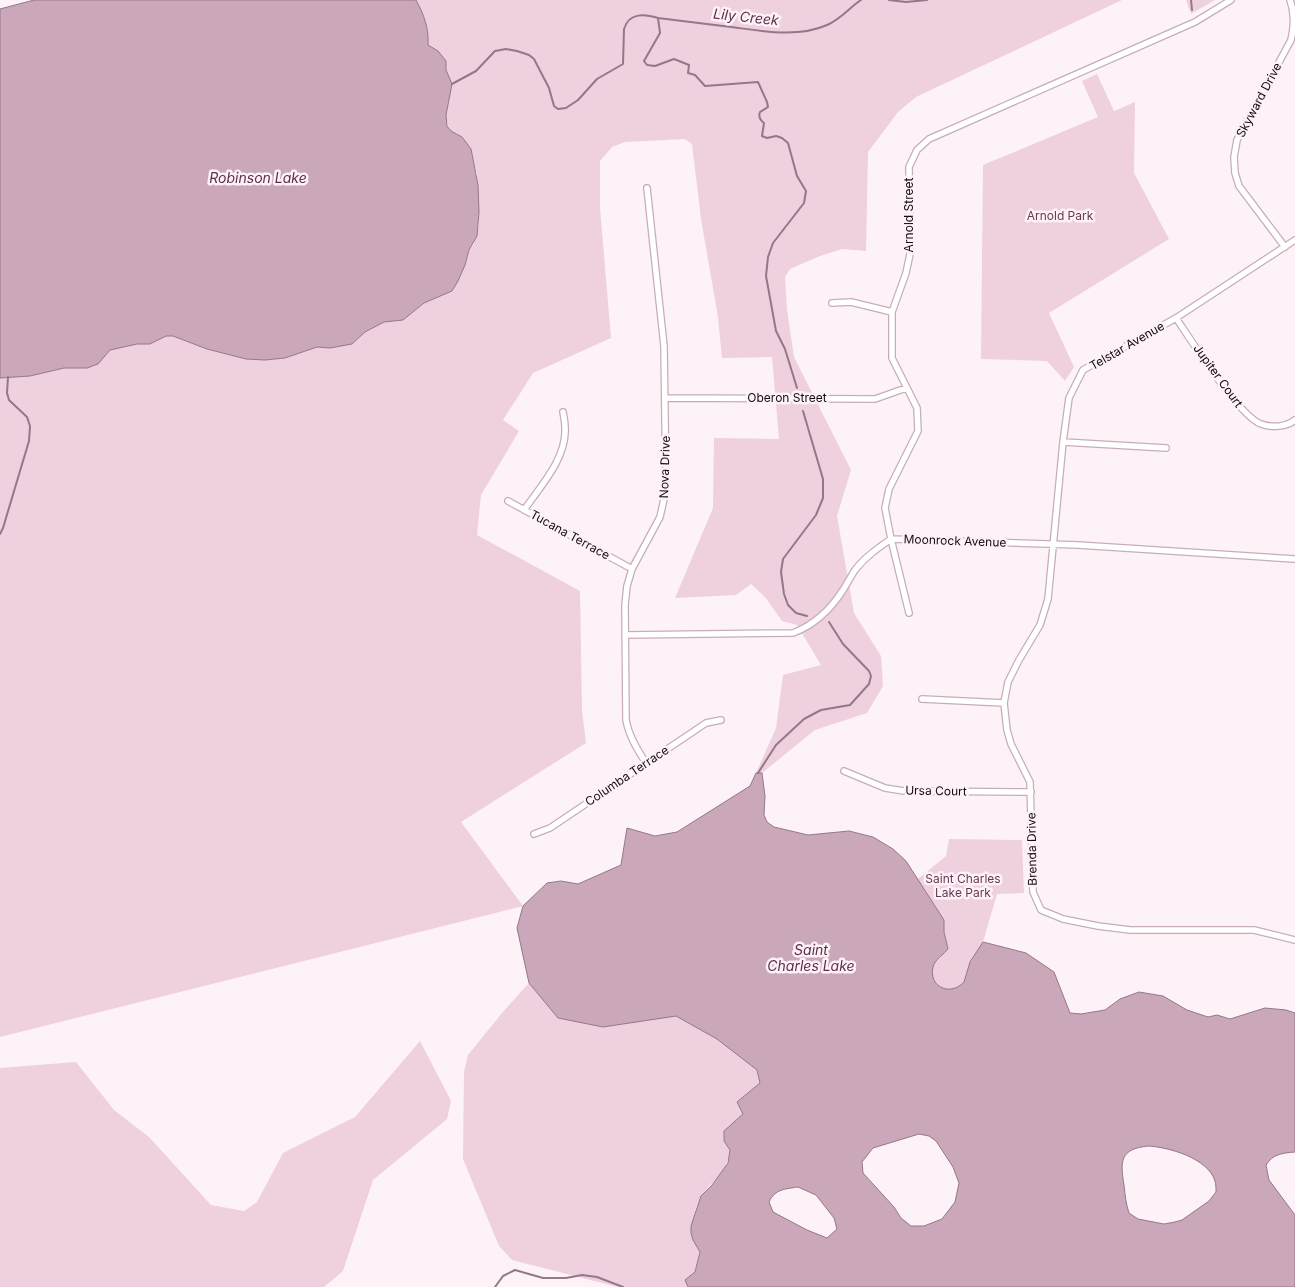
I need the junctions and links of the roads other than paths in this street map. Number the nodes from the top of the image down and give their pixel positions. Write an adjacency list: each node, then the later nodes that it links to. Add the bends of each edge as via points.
1 (1231, 0): 7 (street, Arnold Street, via 1195,22 923,144 913,155 909,167 911,246 906,273)
2 (1290, 0): 5 (street, Skyward Drive, via 1294,8 1291,40 1237,140 1234,157 1239,186)
3 (647, 188): 10 (street, Nova Drive, via 664,346)
4 (1295, 240): 5 (street, Telstar Avenue)
5 (1285, 247): 8 (street, Telstar Avenue)
6 (832, 303): 7 (street, via 851,302)
7 (892, 312): 9 (street, Arnold Street, via 892,358)
8 (1176, 318): 12 (street, Jupiter Court, via 1246,414 1260,424 1276,427); 13 (street, Telstar Avenue, via 1084,370 1069,398)
9 (906, 388): 10 (street, Oberon Street, via 875,399); 17 (street, Arnold Street, via 917,408 918,431 889,489 885,508)
10 (666, 398): 20 (street, Nova Drive, via 664,504 657,524)
11 (563, 412): 16 (street, via 566,429 559,457)
12 (1295, 420)
13 (1063, 442): 14 (street); 18 (street, Telstar Avenue)
14 (1166, 448)
15 (508, 501): 16 (street, Tucana Terrace)
16 (524, 510): 20 (street, Tucana Terrace)
17 (891, 539): 18 (street, Moonrock Avenue); 21 (street, Arnold Street); 22 (street, Moonrock Avenue, via 855,570 828,610 793,633)
18 (1053, 545): 19 (street, Moonrock Avenue); 24 (street, Brenda Drive, via 1048,599 1040,625 1008,682)
19 (1295, 559)
20 (632, 569): 22 (street, Nova Drive, via 625,594)
21 (909, 613)
22 (625, 635): 26 (street, Nova Drive, via 627,728)
23 (922, 699): 24 (street)
24 (1004, 703): 28 (street, Brenda Drive, via 1011,744 1030,782)
25 (721, 720): 26 (street, Columba Terrace, via 706,724)
26 (646, 763): 29 (street, Columba Terrace, via 550,828)
27 (844, 772): 28 (street, Ursa Court, via 885,788 904,791)
28 (1031, 792): 30 (street, Brenda Drive, via 1033,892 1041,910 1062,919 1130,930 1254,930)
29 (534, 834)
30 (1295, 940)

